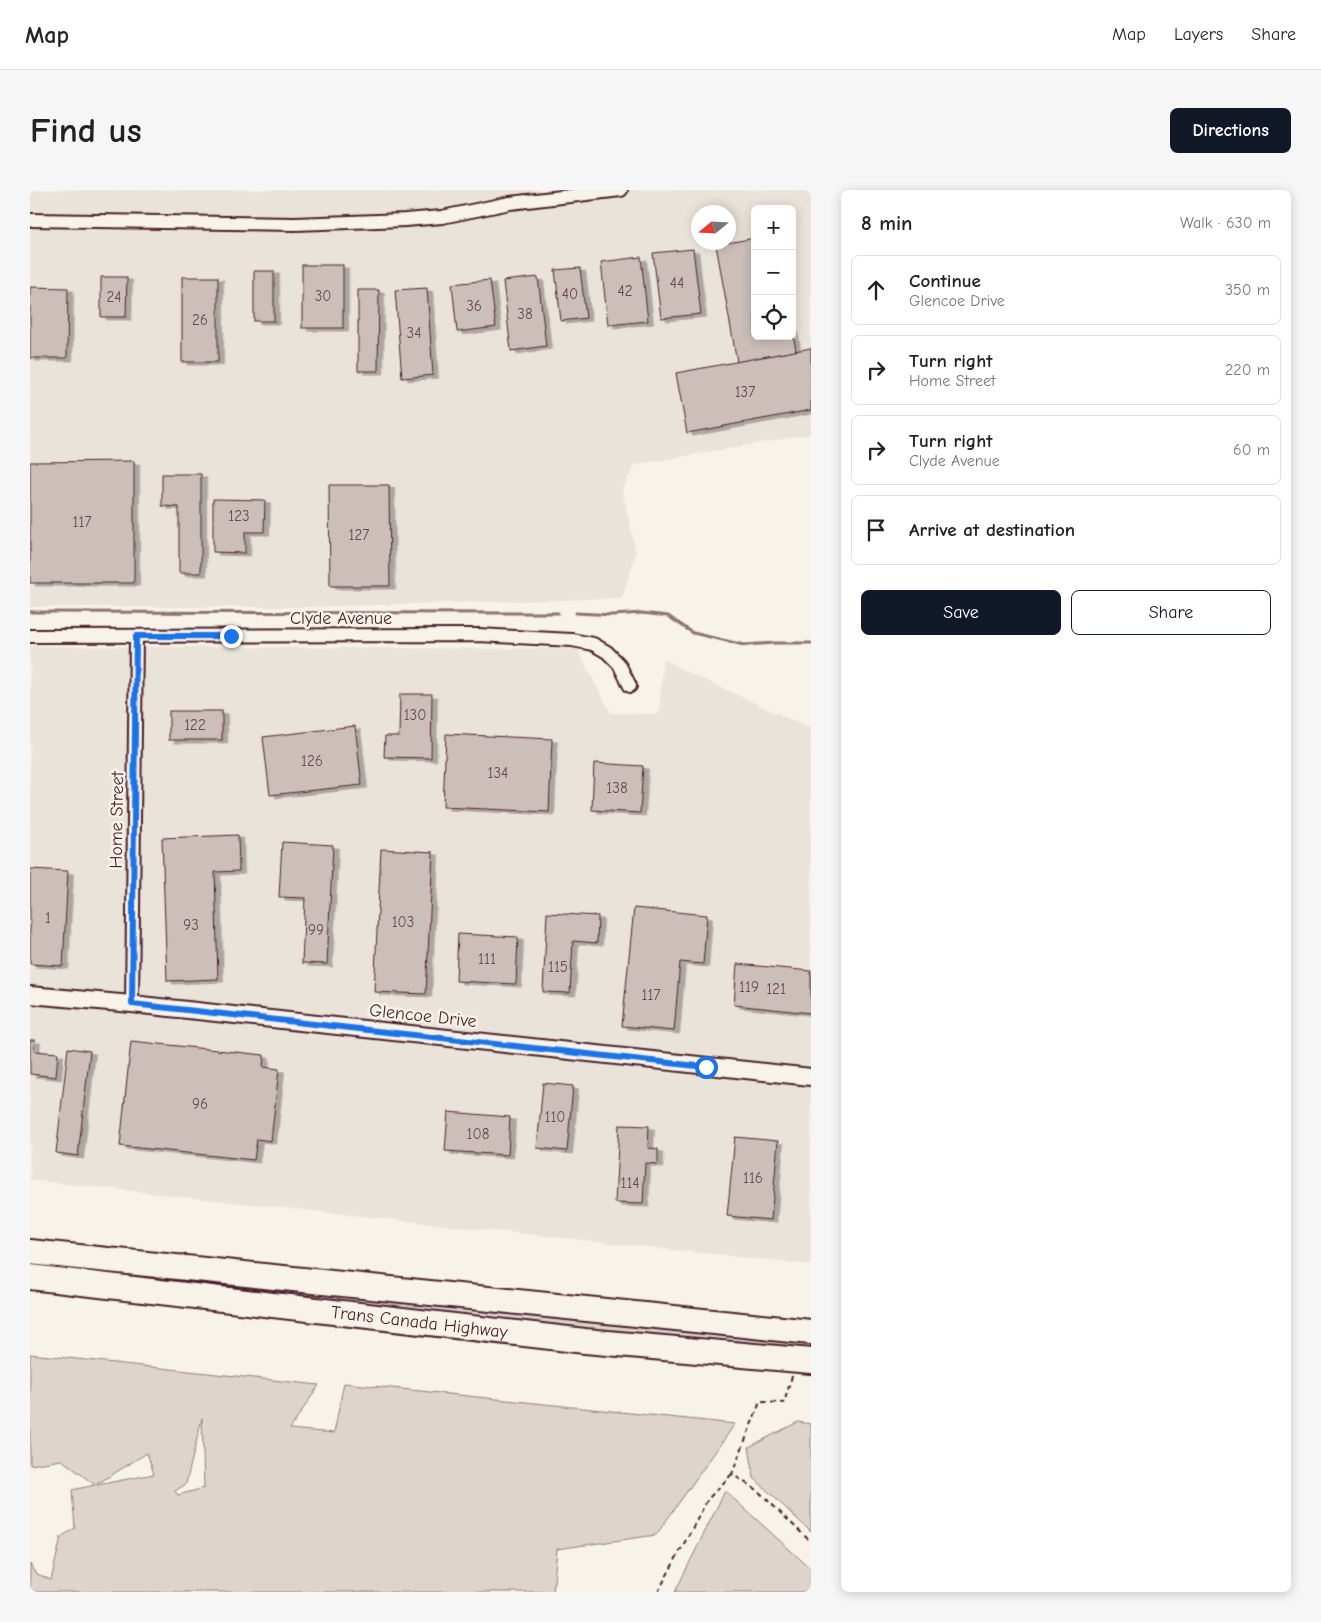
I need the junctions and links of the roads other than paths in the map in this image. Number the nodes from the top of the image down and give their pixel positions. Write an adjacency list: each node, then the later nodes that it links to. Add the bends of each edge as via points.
1 (621, 190): 2 (street, via 405,220 276,224)
2 (30, 220)
3 (30, 636): 4 (street, Clyde Avenue)
4 (136, 636): 5 (street, Clyde Avenue, via 478,635 572,640 593,644 607,652 619,664); 7 (street, Home Street)
5 (630, 686)
6 (30, 995): 7 (street, Glencoe Drive)
7 (132, 1004): 8 (street, Glencoe Drive)
8 (811, 1077)
9 (30, 1252): 11 (highway, Trans Canada Highway)
10 (30, 1278): 12 (highway, Trans Canada Highway, via 613,1343 633,1351)
11 (811, 1332)
12 (805, 1368)

